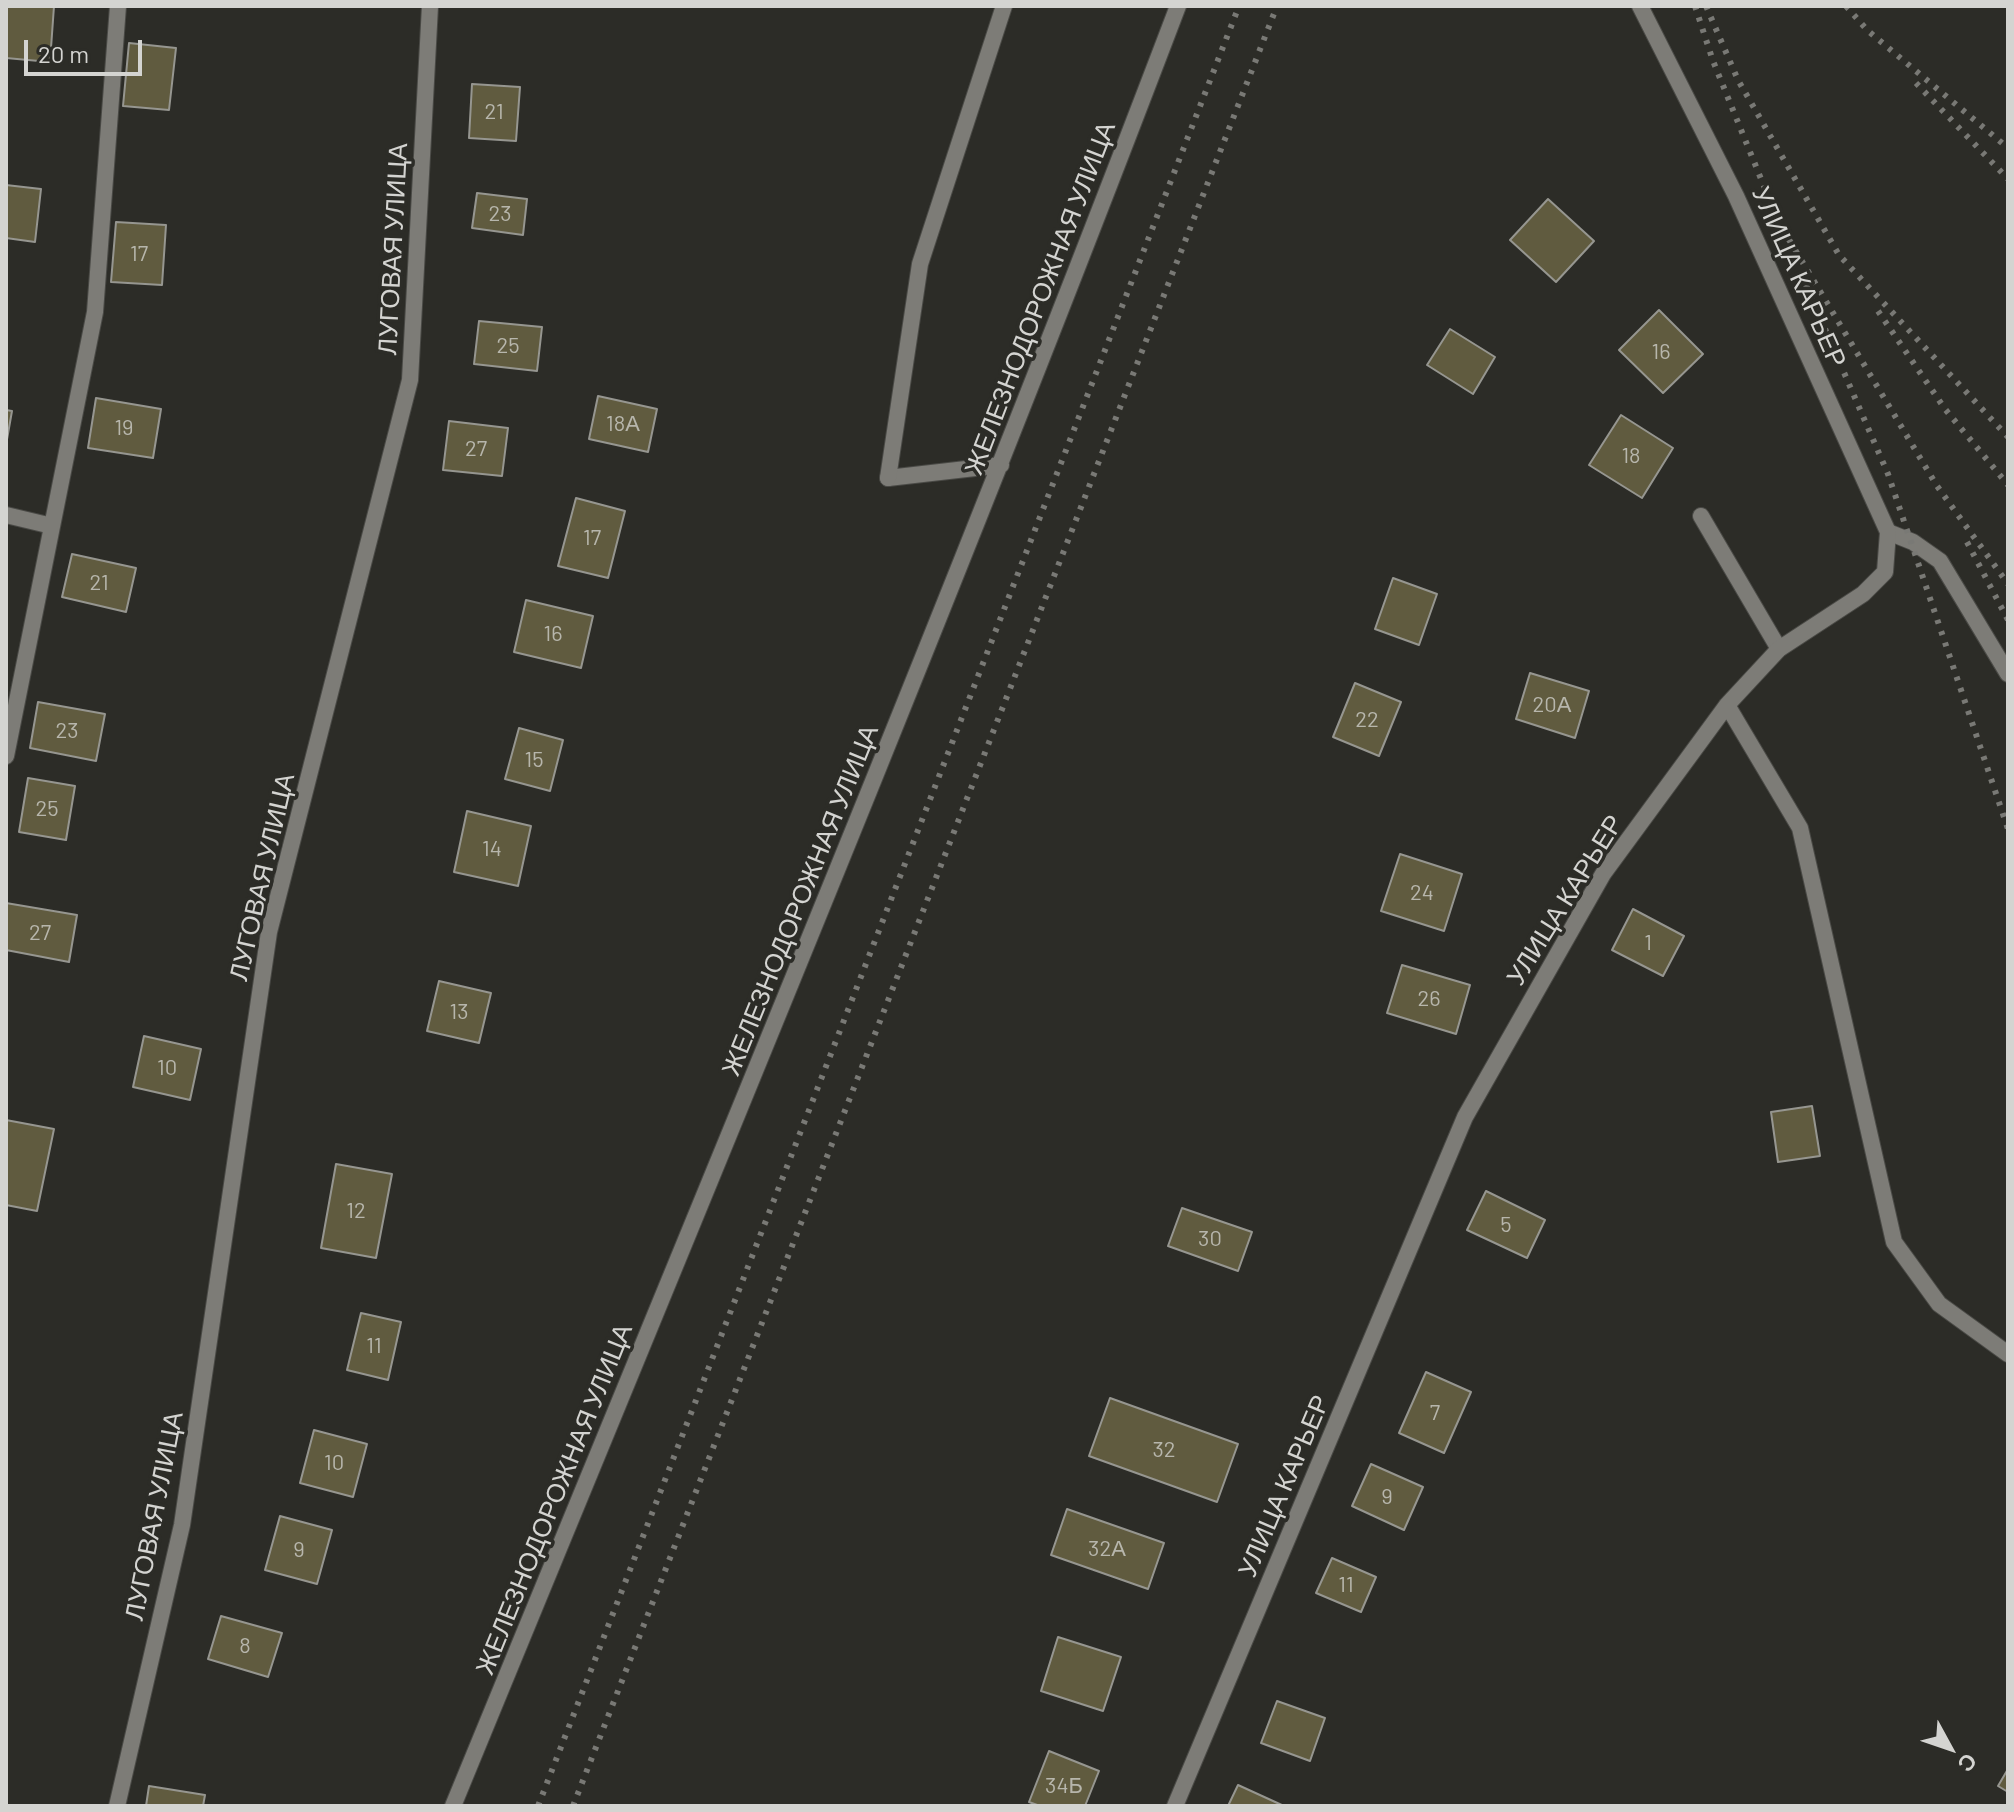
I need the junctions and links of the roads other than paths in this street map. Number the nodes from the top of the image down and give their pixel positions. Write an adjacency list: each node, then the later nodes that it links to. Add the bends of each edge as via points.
1 (118, 6): 9 (street, via 95,312)
2 (430, 6): 16 (street, ЛУГОВАЯ УЛИЦА, via 410,380 269,932 182,1525)
3 (1004, 6): 6 (street, via 920,264 888,478)
4 (1178, 6): 6 (street, ЖЕЛЕЗНОДОРОЖНАЯ УЛИЦА)
5 (1640, 6): 10 (street, УЛИЦА КАРЬЕР, via 1736,196)
6 (1001, 465): 17 (street, ЖЕЛЕЗНОДОРОЖНАЯ УЛИЦА, via 834,885)
7 (6, 515): 9 (street)
8 (1701, 516): 11 (street)
9 (52, 526): 14 (street)
10 (1888, 532): 11 (street, УЛИЦА КАРЬЕР, via 1885,572 1863,594); 12 (street, via 1940,561)
11 (1779, 649): 13 (street, УЛИЦА КАРЬЕР)
12 (2008, 674)
13 (1727, 705): 15 (street, via 1800,828 1894,1242 1939,1304); 18 (street, УЛИЦА КАРЬЕР, via 1603,874 1465,1117)
14 (6, 756)
15 (2008, 1354)
16 (117, 1806)
17 (453, 1806)
18 (1175, 1806)

